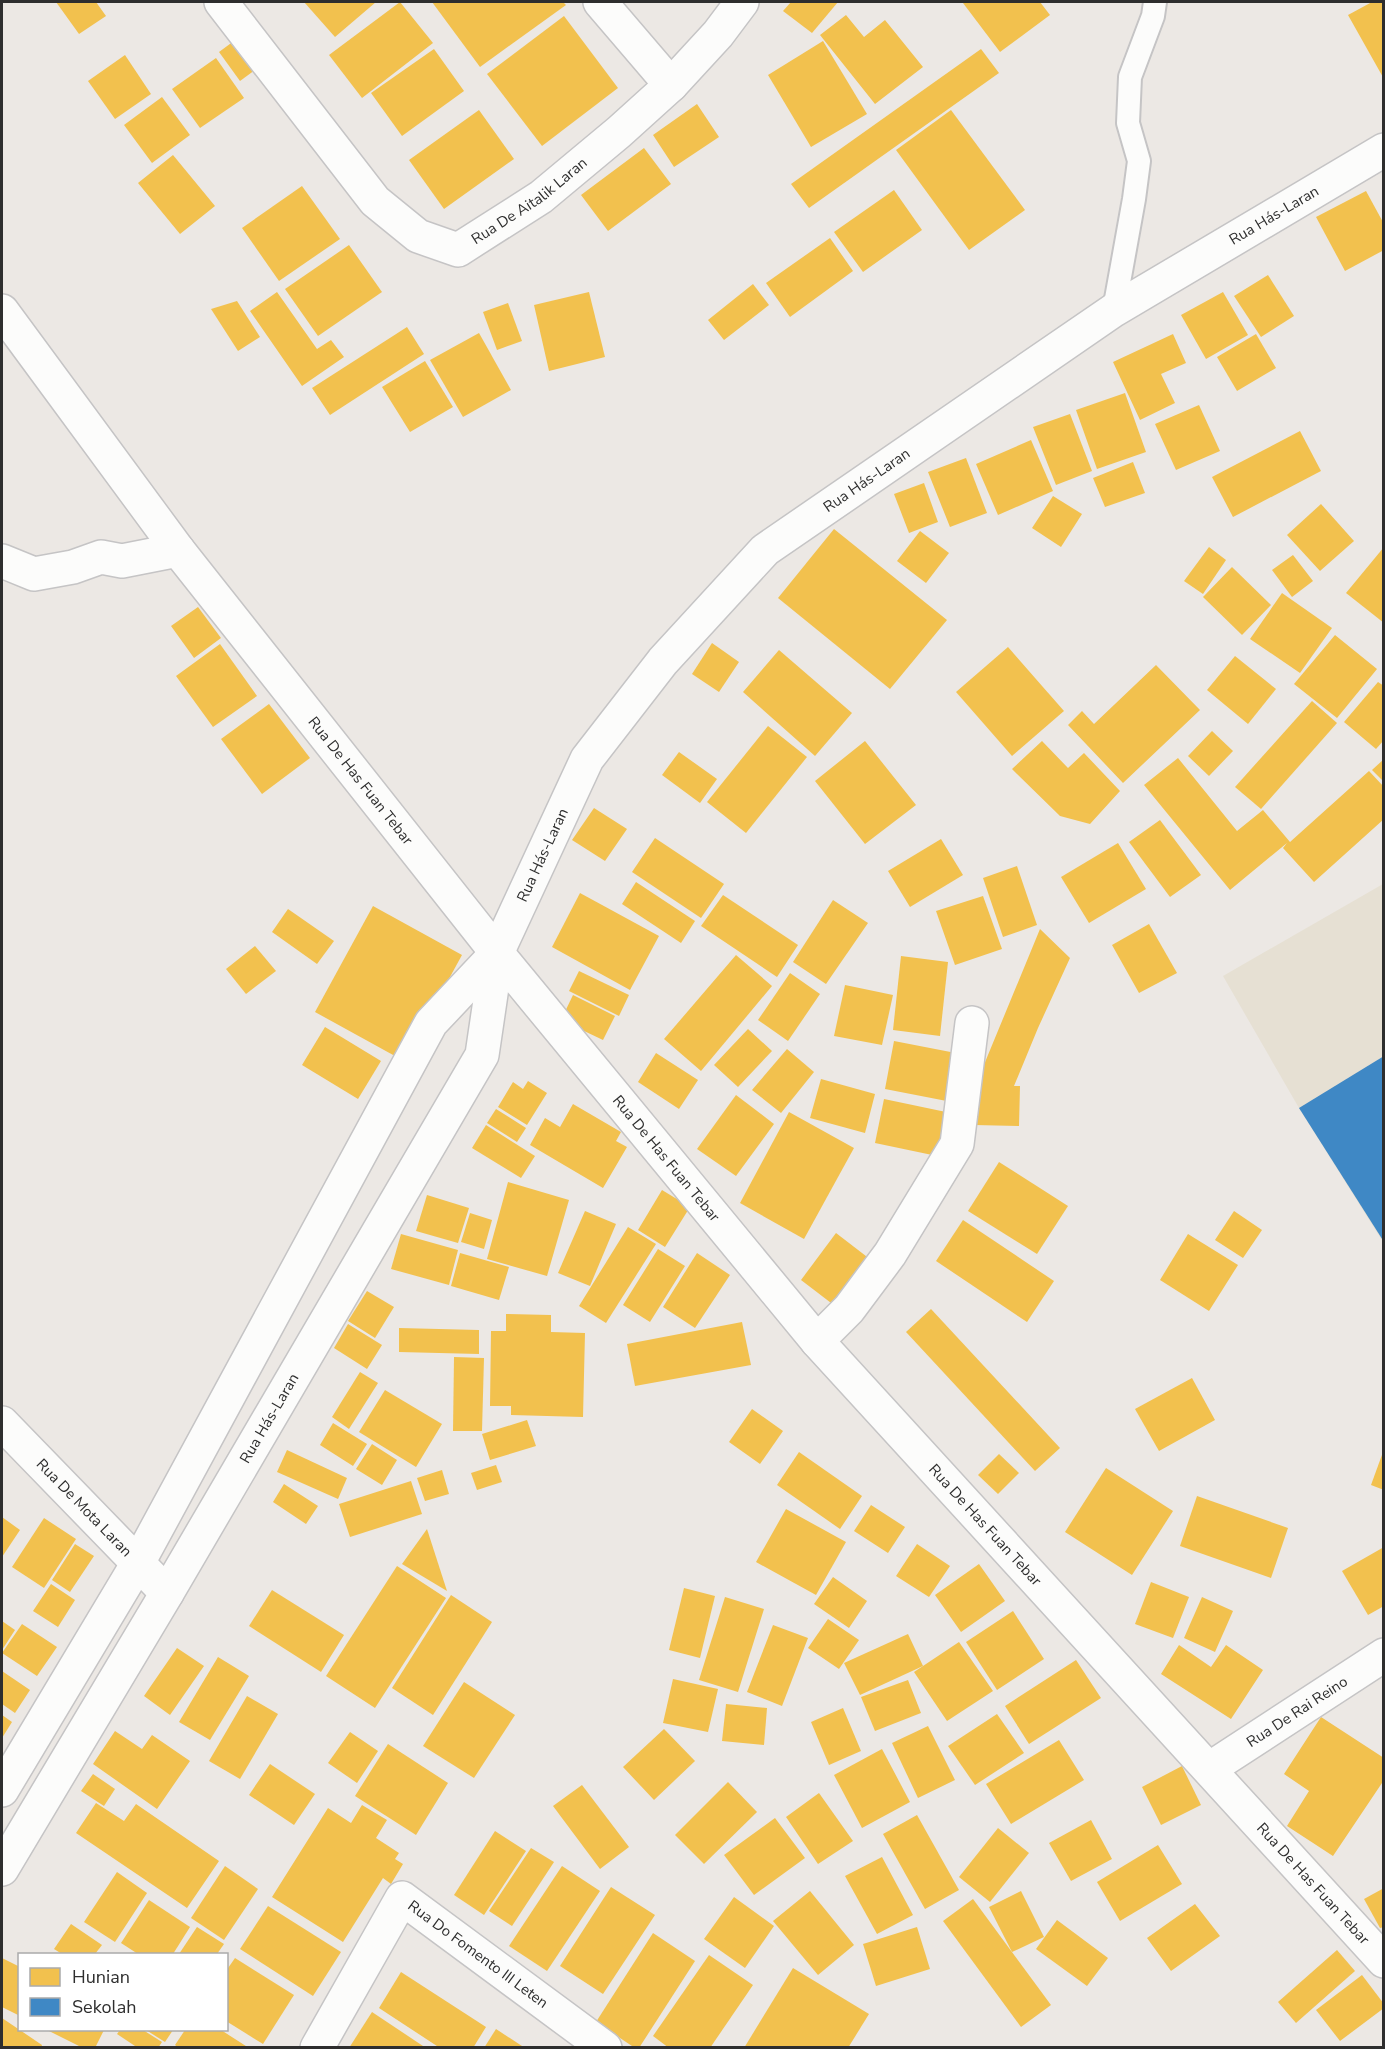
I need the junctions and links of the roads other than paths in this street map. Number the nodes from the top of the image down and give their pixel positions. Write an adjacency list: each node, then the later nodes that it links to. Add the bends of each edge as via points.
1 (221, 2): 5 (street, Rua De Aitalik Laran, via 375,201 418,236 458,250 541,197)
2 (600, 2): 5 (street)
3 (741, 2): 5 (street, Rua De Aitalik Laran, via 718,34)
4 (1155, 2): 8 (lane, via 1131,77 1128,123 1139,161)
5 (671, 85)
6 (1383, 150): 8 (street, Rua Hás-Laran)
7 (2, 310): 9 (street, Rua De Has Fuan Tebar)
8 (1114, 310): 11 (street, Rua Hás-Laran, via 765,550 663,661 587,759)
9 (178, 550): 10 (street, via 122,561 101,557 34,574); 11 (street, Rua De Has Fuan Tebar)
10 (2, 561)
11 (497, 953): 13 (street, Rua De Has Fuan Tebar); 15 (street, Rua Hás-Laran, via 431,1023); 16 (street, Rua Hás-Laran, via 482,1055)
12 (972, 1023): 13 (street, via 957,1144 890,1254 849,1309)
13 (817, 1341): 18 (street, Rua De Has Fuan Tebar)
14 (2, 1423): 15 (street, Rua De Mota Laran)
15 (138, 1563): 16 (street, Rua De Mota Laran); 19 (street, Rua Hás-Laran)
16 (167, 1593): 20 (street, Rua Hás-Laran)
17 (1383, 1655): 18 (street, Rua De Rai Reino)
18 (1209, 1769): 21 (street, Rua De Has Fuan Tebar)
19 (2, 1790)
20 (2, 1869)
21 (1383, 1961)
22 (317, 2048): 23 (street, Rua Do Fomento III Leten, via 402,1898)
23 (605, 2048)

